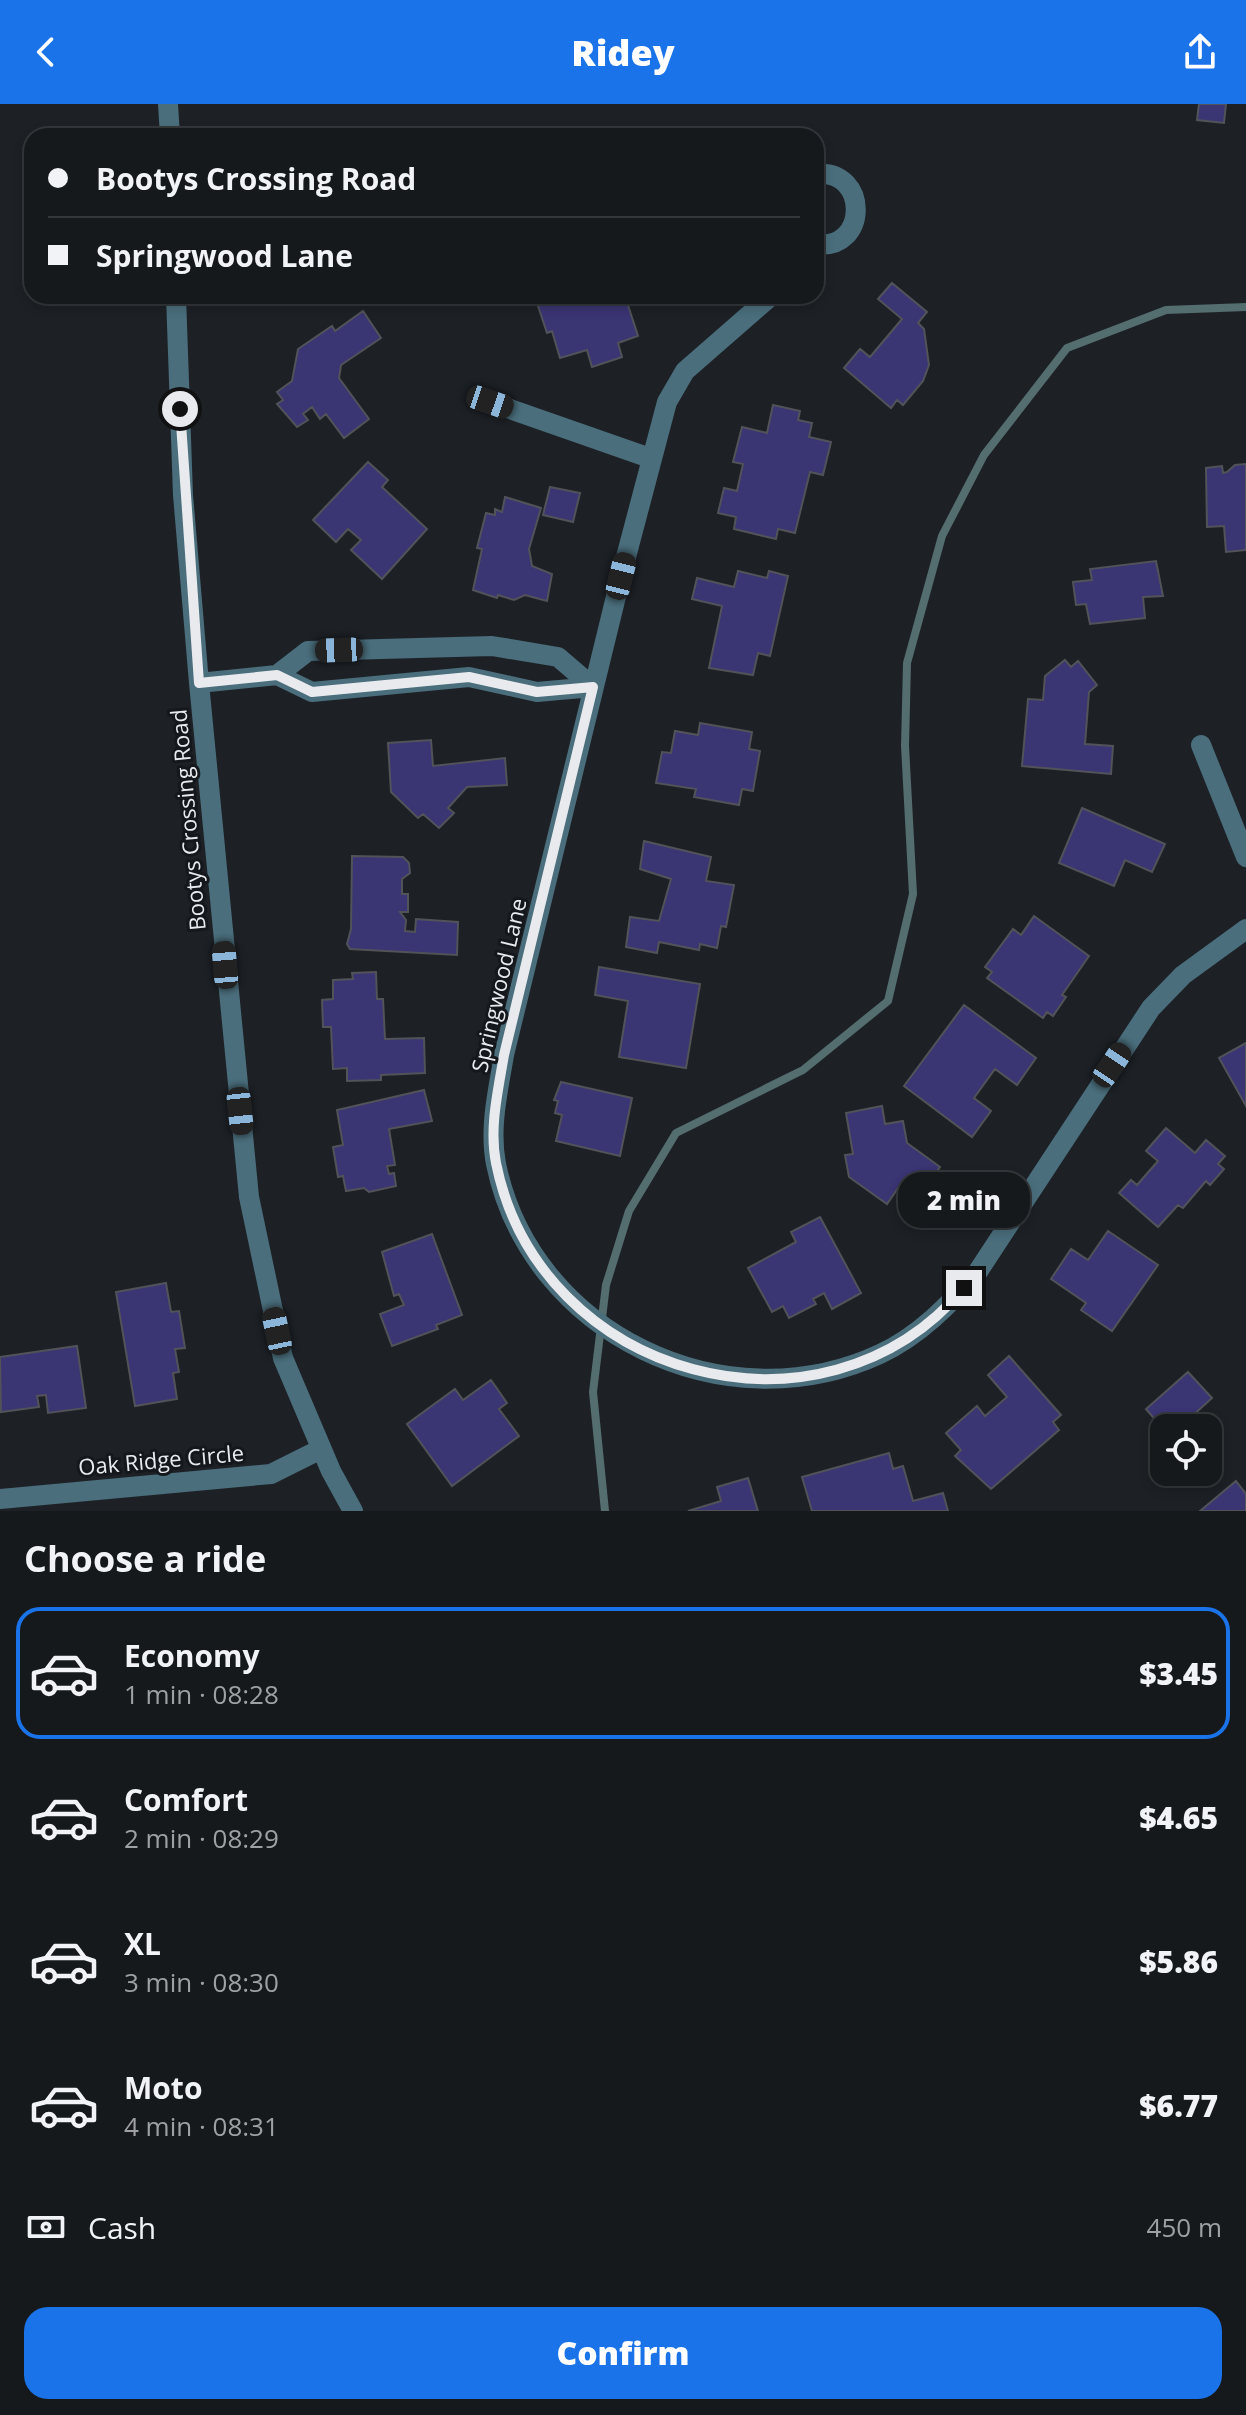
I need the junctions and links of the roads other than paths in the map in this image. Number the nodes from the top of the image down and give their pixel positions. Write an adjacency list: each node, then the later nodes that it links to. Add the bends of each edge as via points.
1 (168, 104): 2 (street)
2 (170, 128)
3 (824, 175): 4 (street, via 846,183 858,203 853,227)
4 (826, 243)
5 (176, 304): 10 (street, Bootys Crossing Road, via 183,495)
6 (762, 304): 8 (street, Springwood Lane, via 685,371 667,402)
7 (490, 402): 8 (street)
8 (650, 458): 11 (street, Springwood Lane)
9 (277, 675): 10 (street); 11 (street, via 312,692 469,677 537,692); 11 (street, via 308,651 492,646 558,657)
10 (199, 683): 15 (street, Bootys Crossing Road, via 249,1197 283,1358)
11 (593, 687): 14 (street, Springwood Lane, via 504,1055 494,1115 496,1161 505,1197 565,1296 601,1326 683,1368 719,1377 797,1379 882,1354 918,1330 951,1304 977,1273 1151,1008 1183,975)
12 (1201, 745): 13 (street)
13 (1246, 857)
14 (1246, 929)
15 (321, 1449): 16 (street, Oak Ridge Circle, via 271,1474); 17 (street, Bootys Crossing Road)
16 (0, 1499)
17 (353, 1511)

